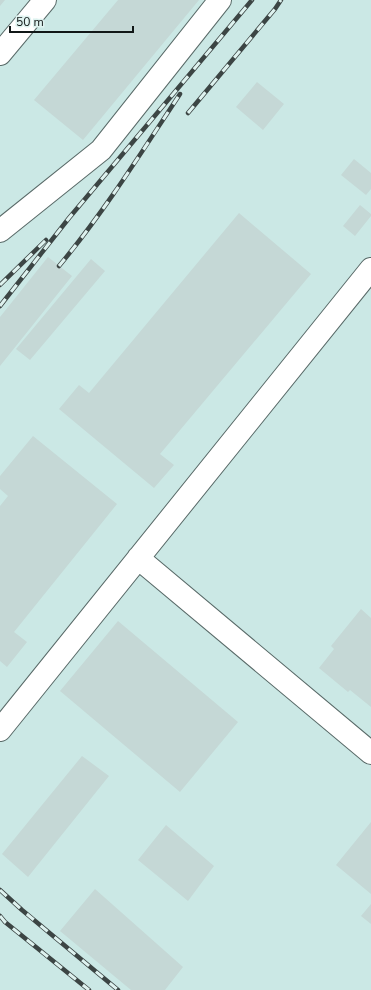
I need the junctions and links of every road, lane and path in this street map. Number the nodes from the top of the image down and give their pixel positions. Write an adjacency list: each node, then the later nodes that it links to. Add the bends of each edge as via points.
1 (45, 0): 3 (lane)
2 (220, 0): 4 (lane, via 101,150)
3 (0, 54)
4 (0, 231)
5 (371, 269): 6 (lane)
6 (138, 558): 7 (lane); 8 (lane)
7 (0, 730)
8 (371, 753)

